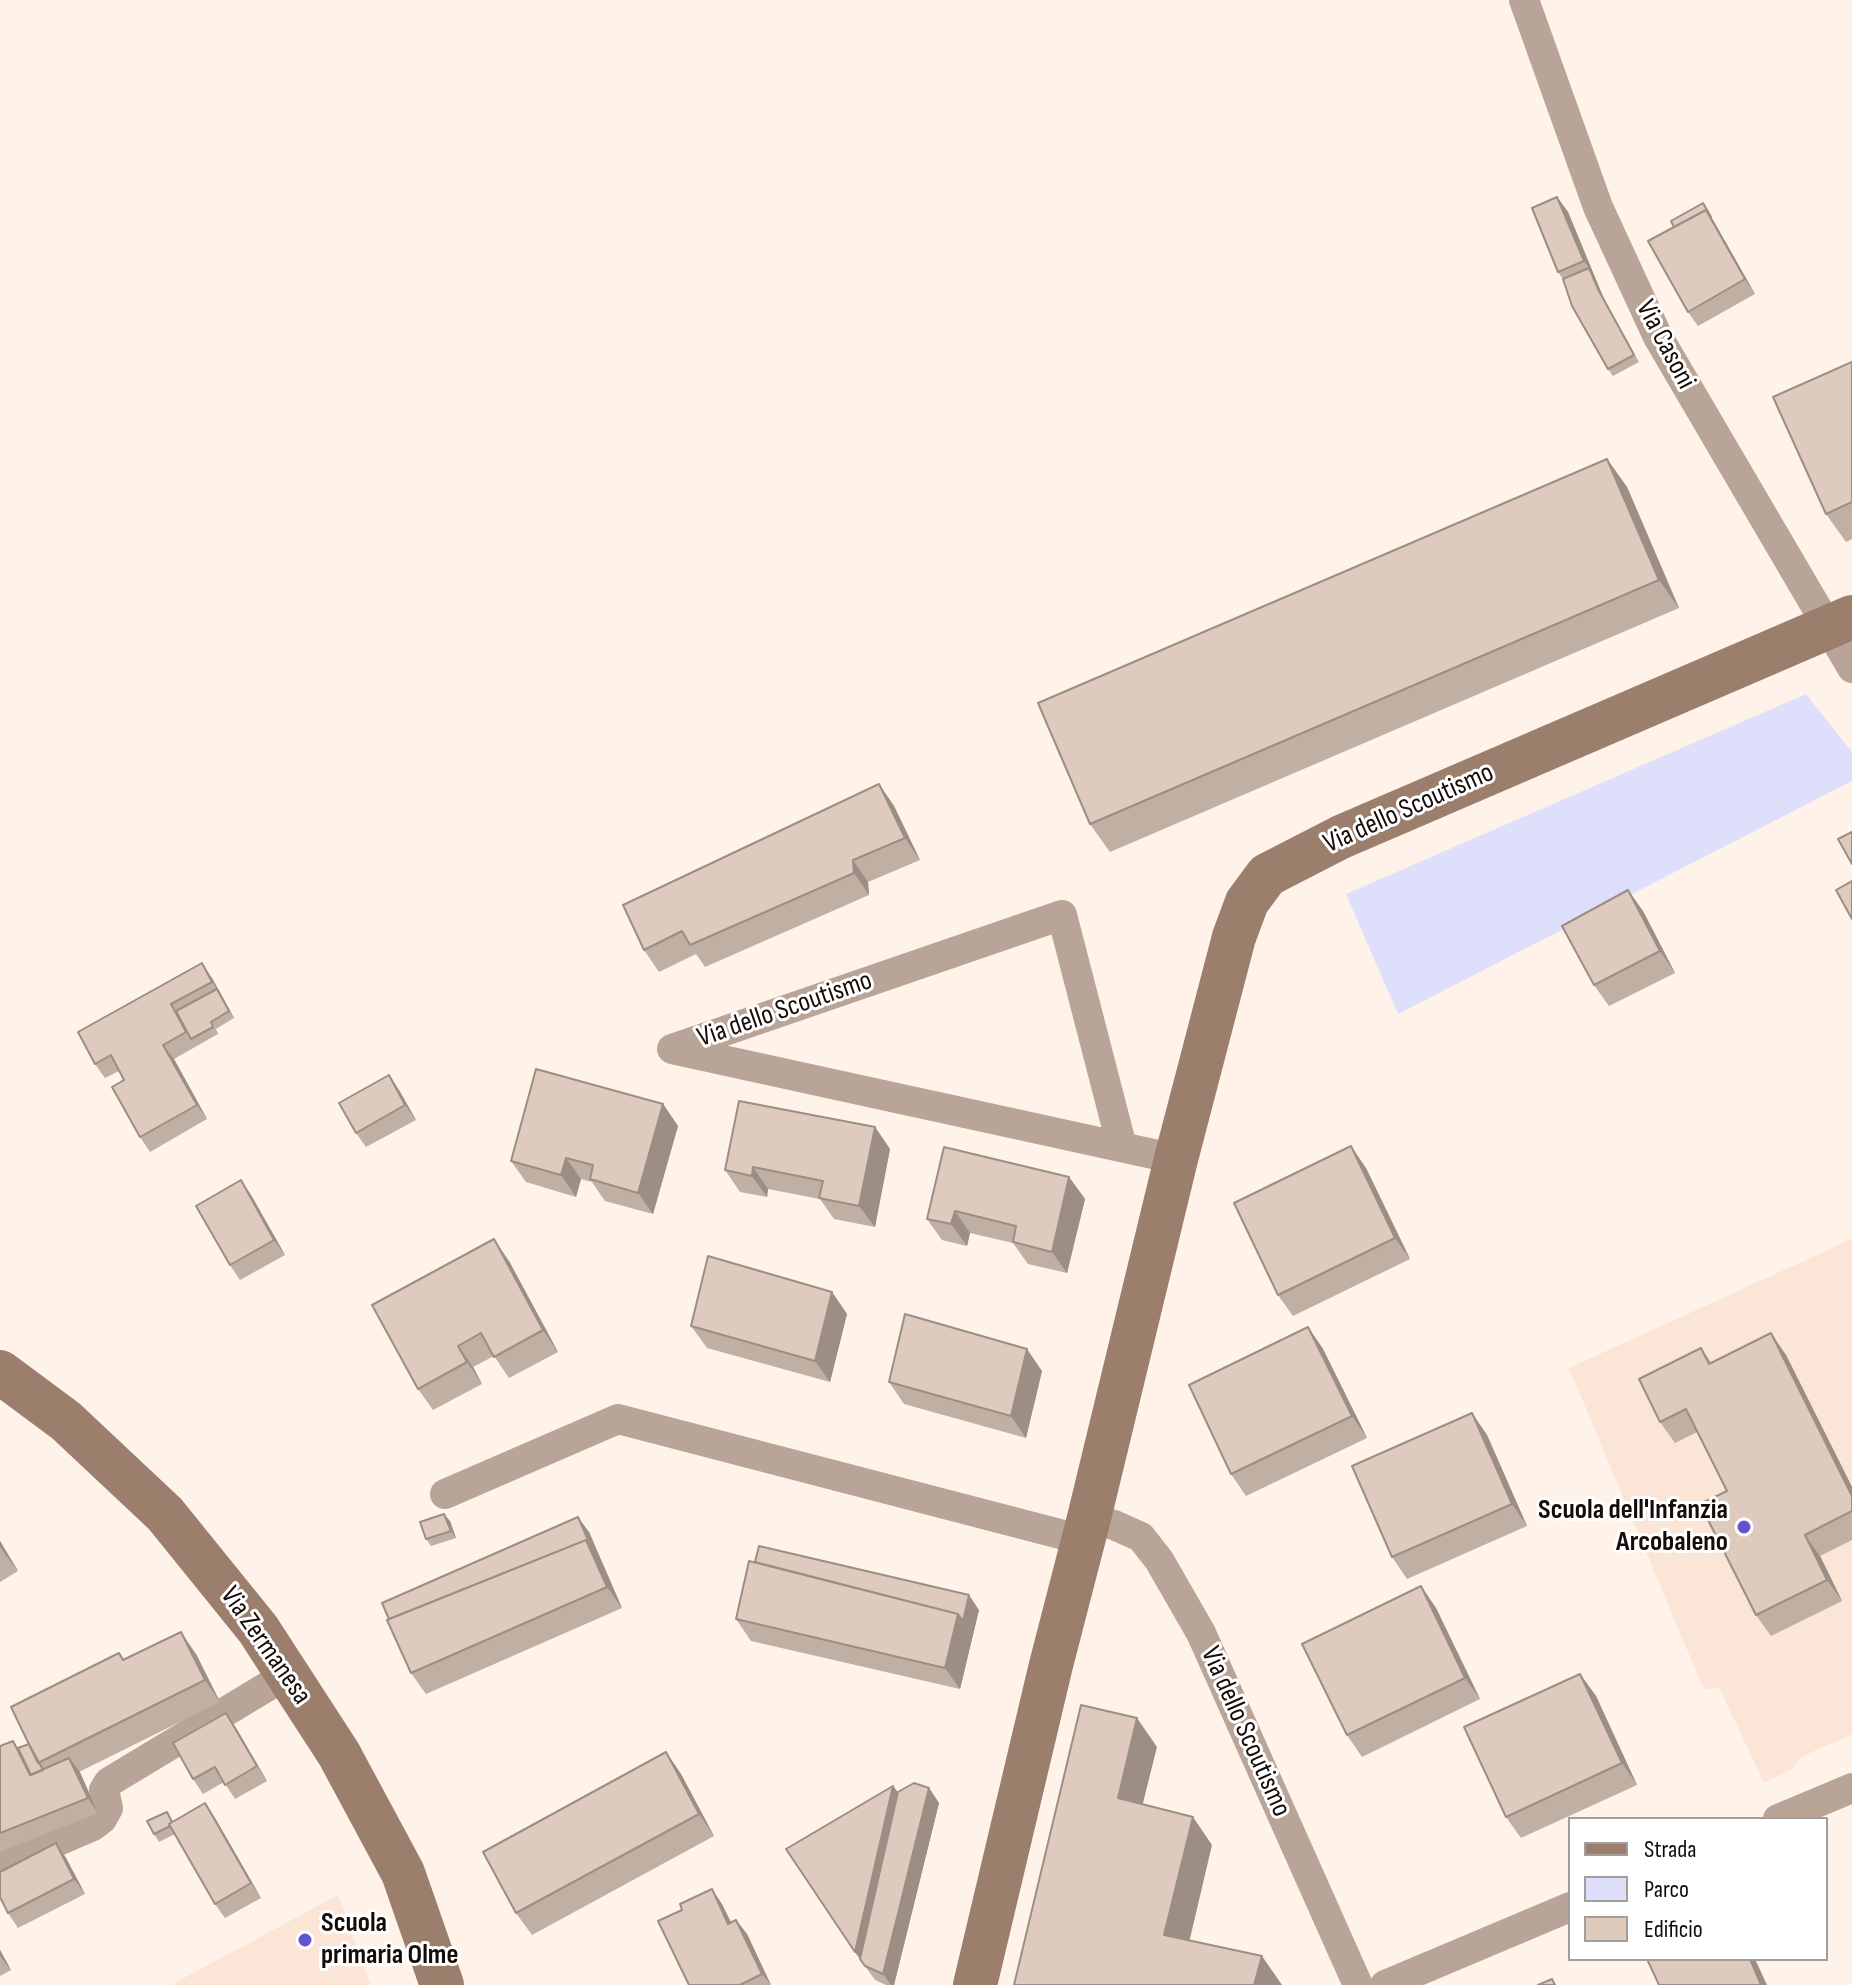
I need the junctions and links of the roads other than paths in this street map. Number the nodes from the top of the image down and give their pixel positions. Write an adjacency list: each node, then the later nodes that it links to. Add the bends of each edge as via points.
1 (1524, 0): 2 (street, Via Casoni, via 1598,207 1658,337)
2 (1840, 622): 3 (street, Via Casoni); 5 (street, Via dello Scoutismo, via 1341,837 1267,875 1247,902 1234,937)
3 (1852, 668)
4 (1122, 1147): 4 (street, Via dello Scoutismo, via 1060,1133 672,1049 1062,915); 5 (street, Via dello Scoutismo)
5 (1176, 1159): 8 (street, Via dello Scoutismo)
6 (0, 1372): 9 (street, Via Zermanesa, via 66,1421 165,1514)
7 (445, 1494): 8 (street, Via dello Scoutismo, via 618,1419)
8 (1086, 1529): 15 (street, Via dello Scoutismo); 16 (street, Via dello Scoutismo, via 1114,1525 1141,1537 1159,1560 1201,1633)
9 (288, 1674): 12 (street, via 109,1782 104,1790 108,1808 93,1826); 14 (street, Via Zermanesa, via 339,1754 403,1873)
10 (1852, 1788): 11 (street)
11 (1783, 1817)
12 (0, 1866)
13 (1568, 1908): 17 (street)
14 (442, 1985)
15 (975, 1985)
16 (1358, 1985)
17 (1385, 1985)

